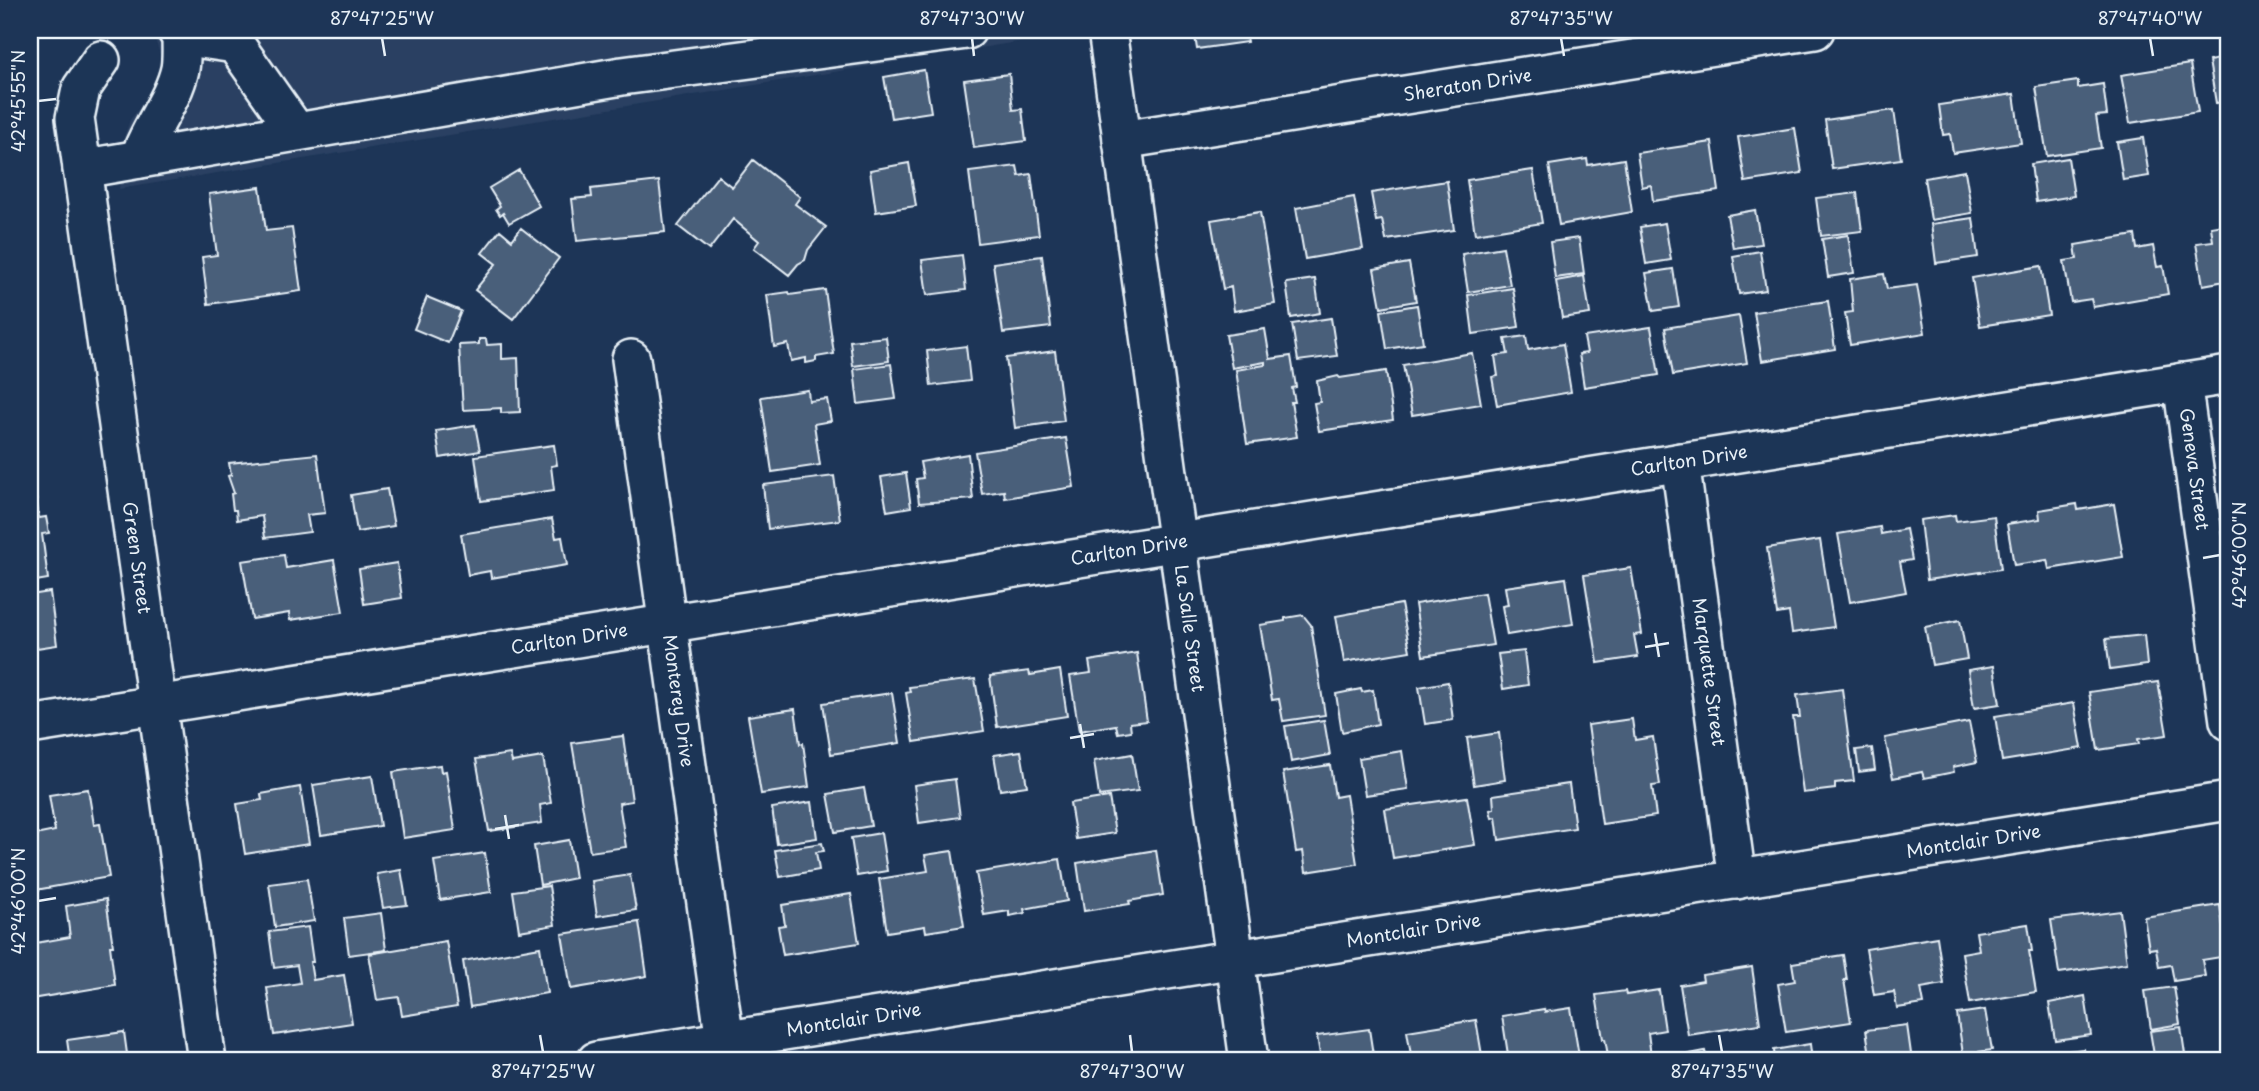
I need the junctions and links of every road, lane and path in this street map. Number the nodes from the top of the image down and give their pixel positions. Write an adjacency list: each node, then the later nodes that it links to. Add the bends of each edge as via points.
1 (967, 30): 6 (street, via 622,76)
2 (1107, 30): 7 (street, La Salle Street)
3 (1815, 30): 7 (street, Sheraton Drive)
4 (179, 33): 6 (street, via 235,44); 8 (street, via 180,69)
5 (101, 60): 9 (street, Green Street, via 81,89 75,118)
6 (296, 131): 8 (street)
7 (1122, 140): 14 (street, La Salle Street)
8 (139, 159): 9 (street)
9 (82, 169): 16 (street, Green Street)
10 (631, 359): 15 (street, Monterey Drive)
11 (2229, 374): 12 (street, Carlton Drive)
12 (2182, 382): 13 (street, Carlton Drive); 17 (street, Geneva Street)
13 (1680, 462): 14 (street, Carlton Drive); 20 (street, Marquette Street)
14 (1177, 542): 15 (street, Carlton Drive); 21 (street, La Salle Street)
15 (667, 623): 16 (street, Carlton Drive); 22 (street, Monterey Drive)
16 (158, 705): 18 (street, Carlton Drive); 23 (street, Green Street)
17 (2229, 721)
18 (30, 725)
19 (2229, 801): 20 (street, Montclair Drive)
20 (1737, 880): 21 (street, Montclair Drive)
21 (1235, 959): 22 (street, Montclair Drive); 25 (street, La Salle Street)
22 (724, 1041): 24 (street, Montclair Drive)
23 (207, 1061)
24 (596, 1061)
25 (1249, 1061)

